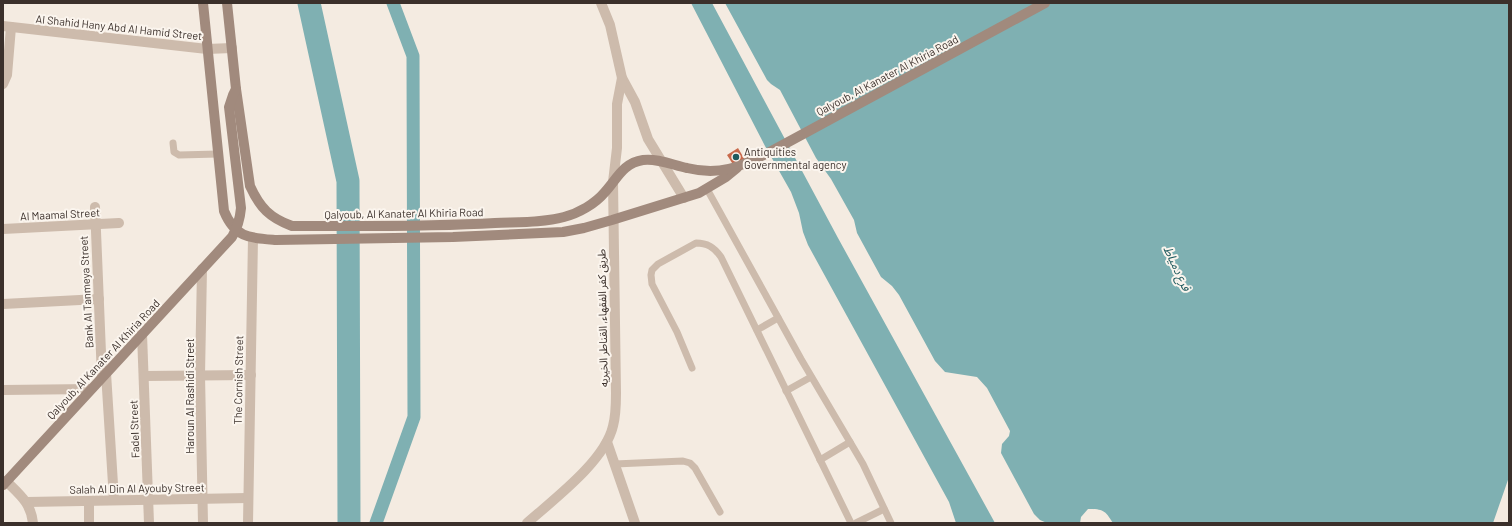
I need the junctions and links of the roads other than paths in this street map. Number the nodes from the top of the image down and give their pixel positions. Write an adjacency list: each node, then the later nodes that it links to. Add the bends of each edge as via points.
1 (203, 3): 7 (main road)
2 (227, 3): 6 (main road, Qalyoub, Al Kanater Al Khiria Road)
3 (601, 3): 8 (street, طريق كفر الفقهاء, القناطر الخيريه, via 610,25)
4 (1045, 3): 14 (main road, Qalyoub, Al Kanater Al Khiria Road, via 768,154)
5 (7, 26): 7 (street, Al Shahid Hany Abd Al Hamid Street); 9 (street, via 7,75)
6 (232, 48): 7 (street, Al Shahid Hany Abd Al Hamid Street); 10 (main road, Qalyoub, Al Kanater Al Khiria Road)
7 (207, 49): 12 (main road)
8 (622, 78): 13 (street, طريق كفر الفقهاء, القناطر الخيريه, via 635,102 648,139); 15 (street, طريق كفر الفقهاء, القناطر الخيريه, via 617,104 617,148)
9 (3, 84)
10 (236, 89): 15 (main road, Qalyoub, Al Kanater Al Khiria Road, via 250,186 255,197 270,215 292,226 454,226 543,220 566,216 587,207); 23 (main road, via 229,107 241,208)
11 (173, 144): 12 (lane, via 174,152 179,155)
12 (218, 154): 23 (main road, via 224,211)
13 (662, 162): 14 (main road, Qalyoub, Al Kanater Al Khiria Road, via 701,170 726,170); 15 (main road, Qalyoub, Al Kanater Al Khiria Road, via 634,162 625,167); 17 (street, طريق كفر الفقهاء, القناطر الخيريه)
14 (738, 167): 16 (main road, Qalyoub, Al Kanater Al Khiria Road)
15 (613, 182): 19 (street, طريق كفر الفقهاء, القناطر الخيريه)
16 (707, 189): 17 (main road, Qalyoub, Al Kanater Al Khiria Road); 28 (lane)
17 (684, 198): 19 (main road, Qalyoub, Al Kanater Al Khiria Road)
18 (95, 207): 21 (street, Bank Al Tanmeya Street)
19 (612, 220): 24 (main road, Qalyoub, Al Kanater Al Khiria Road, via 563,232 453,237 276,240); 40 (street, طريق كفر الفقهاء, القناطر الخيريه, via 616,410)
20 (119, 223): 21 (street, Al Maamal Street)
21 (95, 224): 22 (street, Al Maamal Street); 26 (street, Bank Al Tanmeya Street)
22 (3, 229)
23 (236, 230): 24 (main road, Qalyoub, Al Kanater Al Khiria Road); 25 (main road, Qalyoub, Al Kanater Al Khiria Road)
24 (252, 238): 34 (street, The Cornish Street)
25 (202, 269): 30 (main road, Qalyoub, Al Kanater Al Khiria Road); 33 (street, Haroun Al Rashidi Street)
26 (99, 298): 27 (street); 32 (street, Bank Al Tanmeya Street)
27 (3, 304)
28 (778, 318): 29 (lane); 36 (lane)
29 (757, 330): 31 (lane, via 717,251 707,245 696,243 680,251 655,267 651,280); 39 (lane)
30 (142, 334): 32 (main road, Qalyoub, Al Kanater Al Khiria Road); 35 (street, Fadel Street)
31 (692, 368)
32 (104, 375): 37 (main road, Qalyoub, Al Kanater Al Khiria Road); 47 (street, Bank Al Tanmeya Street)
33 (200, 375): 34 (street); 35 (street); 46 (street, Haroun Al Rashidi Street)
34 (251, 375): 45 (street, The Cornish Street)
35 (144, 376): 48 (street, Fadel Street)
36 (811, 377): 39 (lane); 41 (lane)
37 (92, 389): 38 (street); 44 (main road, Qalyoub, Al Kanater Al Khiria Road)
38 (3, 390)
39 (786, 391): 42 (lane)
40 (607, 442): 43 (street); 58 (street, طريق كفر الفقهاء, القناطر الخيريه, via 594,462)
41 (850, 442): 42 (lane); 51 (lane)
42 (820, 460): 60 (lane)
43 (615, 464): 52 (lane, via 683,461 690,463 696,468); 59 (street)
44 (5, 483): 50 (street)
45 (248, 498): 46 (street, Salah Al Din Al Ayouby Street); 57 (street, The Cornish Street)
46 (202, 499): 48 (street, Salah Al Din Al Ayouby Street); 56 (street, Haroun Al Rashidi Street)
47 (114, 500): 48 (street, Salah Al Din Al Ayouby Street); 49 (street, Salah Al Din Al Ayouby Street)
48 (149, 500): 55 (street, Fadel Street)
49 (89, 501): 50 (street, Salah Al Din Al Ayouby Street); 54 (street)
50 (27, 502): 53 (street)
51 (884, 509): 61 (lane); 62 (lane)
52 (720, 512)
53 (33, 523)
54 (90, 523)
55 (149, 523)
56 (203, 523)
57 (248, 523)
58 (527, 523)
59 (635, 523)
60 (851, 523)
61 (856, 523)
62 (891, 523)

